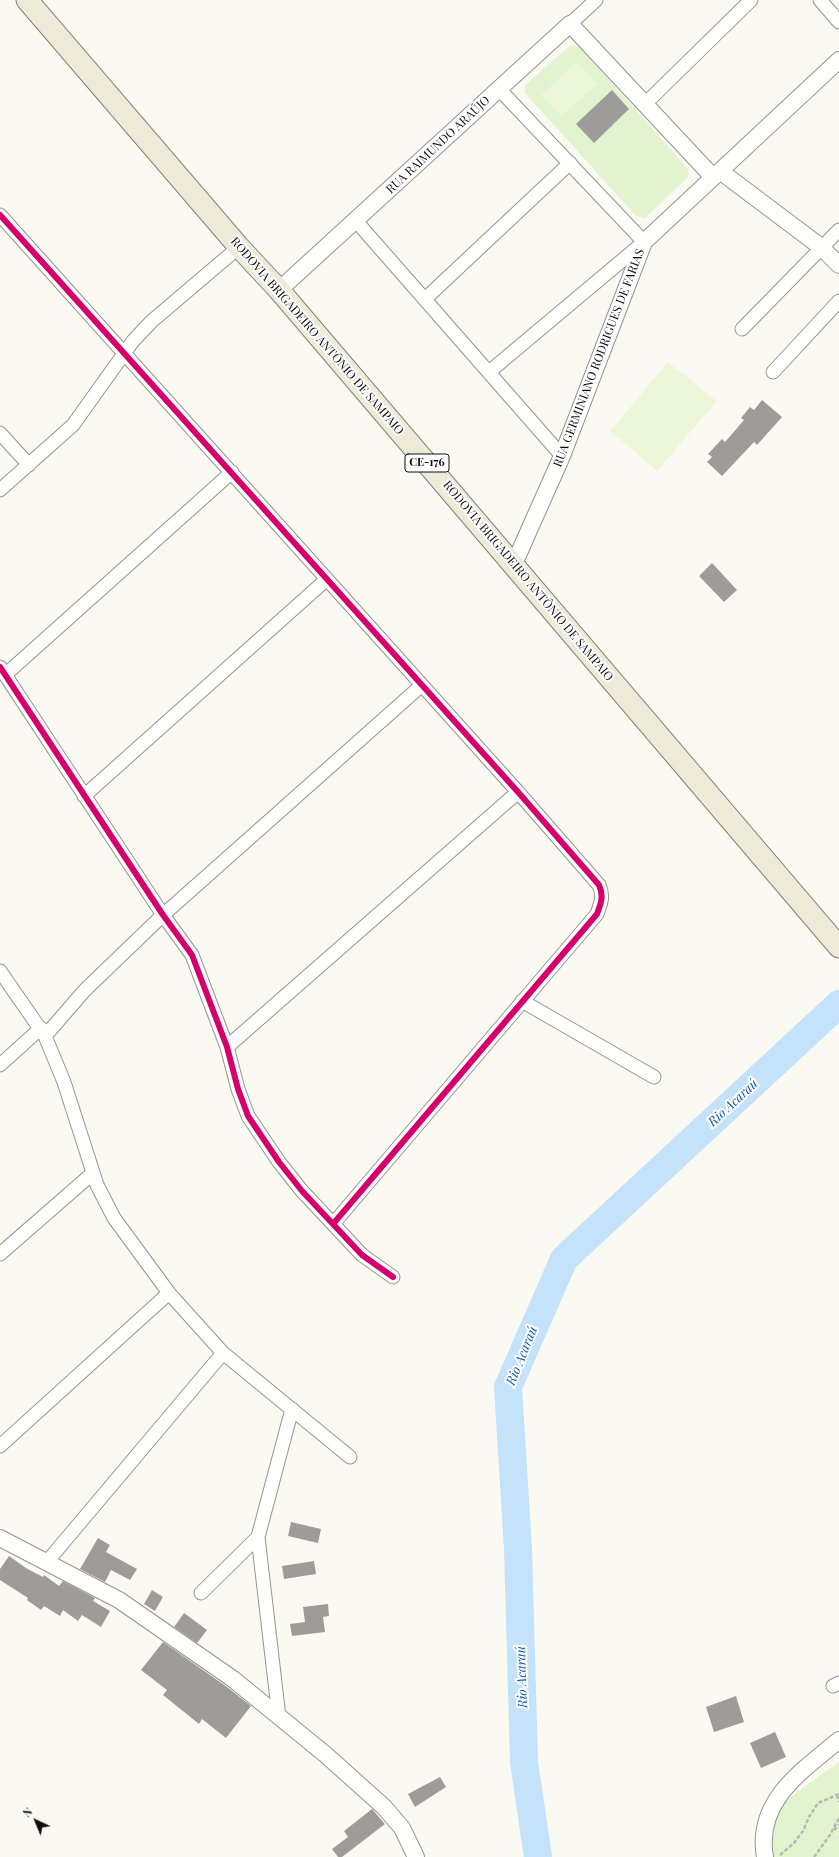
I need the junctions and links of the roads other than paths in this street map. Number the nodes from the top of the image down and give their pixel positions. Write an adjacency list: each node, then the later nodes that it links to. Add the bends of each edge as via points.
1 (27, 0): 16 (main road, RODOVIA BRIGADEIRO ANTÔNIO DE SAMPAIO / CE-176)
2 (596, 0): 6 (street, RUA RAIMUNDO ARAÚJO)
3 (751, 0): 9 (street)
4 (820, 0): 5 (street)
5 (839, 22)
6 (570, 24): 8 (street, RUA RAIMUNDO ARAÚJO); 9 (street)
7 (839, 60): 11 (street, RUA GERMINIANO RODRIGUES DE FARIAS)
8 (499, 89): 10 (street); 13 (street, RUA RAIMUNDO ARAÚJO)
9 (645, 104): 11 (street)
10 (570, 163): 15 (street); 20 (street)
11 (717, 174): 15 (street, RUA GERMINIANO RODRIGUES DE FARIAS); 17 (street)
12 (0, 215): 23 (street)
13 (356, 220): 19 (street, RUA RAIMUNDO ARAÚJO); 20 (street)
14 (839, 230): 17 (street)
15 (644, 242): 24 (street); 27 (street, RUA GERMINIANO RODRIGUES DE FARIAS)
16 (239, 247): 19 (main road, RODOVIA BRIGADEIRO ANTÔNIO DE SAMPAIO / CE-176); 23 (street, via 152,321)
17 (821, 247): 18 (street); 22 (street)
18 (839, 265)
19 (279, 290): 31 (main road, RODOVIA BRIGADEIRO ANTÔNIO DE SAMPAIO / CE-176)
20 (425, 299): 24 (street)
21 (839, 300): 25 (street)
22 (742, 329)
23 (125, 353): 28 (street, via 73,424); 29 (street)
24 (489, 372): 27 (street)
25 (773, 372)
26 (0, 433): 28 (street)
27 (562, 456): 31 (street, RUA GERMINIANO RODRIGUES DE FARIAS)
28 (29, 465): 30 (street)
29 (232, 472): 32 (street); 33 (street)
30 (0, 490)
31 (514, 564): 38 (main road, RODOVIA BRIGADEIRO ANTÔNIO DE SAMPAIO / CE-176)
32 (327, 579): 34 (street); 36 (street)
33 (2, 671): 36 (street)
34 (422, 685): 35 (street); 37 (street)
35 (518, 792): 40 (street, via 599,885 602,896 597,914); 42 (street)
36 (84, 796): 37 (street)
37 (163, 915): 41 (street); 42 (street, via 192,955)
38 (839, 947)
39 (0, 971): 41 (street)
40 (522, 1002): 44 (street); 46 (street)
41 (43, 1032): 43 (street); 45 (street, via 64,1082 80,1137)
42 (227, 1047): 46 (street, via 248,1116 279,1162)
43 (0, 1065)
44 (654, 1077)
45 (94, 1173): 47 (street); 49 (street, via 97,1185 114,1218)
46 (333, 1224): 48 (street, via 362,1255)
47 (0, 1254)
48 (393, 1277)
49 (169, 1293): 50 (street); 52 (street)
50 (223, 1353): 51 (street); 56 (street)
51 (292, 1409): 53 (street); 54 (street)
52 (0, 1446)
53 (350, 1458)
54 (258, 1537): 57 (street); 58 (street)
55 (0, 1538): 56 (street)
56 (46, 1563): 58 (street, via 119,1600 233,1679)
57 (201, 1593)
58 (279, 1717): 60 (street, via 384,1807 402,1828)
59 (839, 1740): 61 (street, via 782,1790 765,1825)
60 (416, 1857)
61 (765, 1857)

